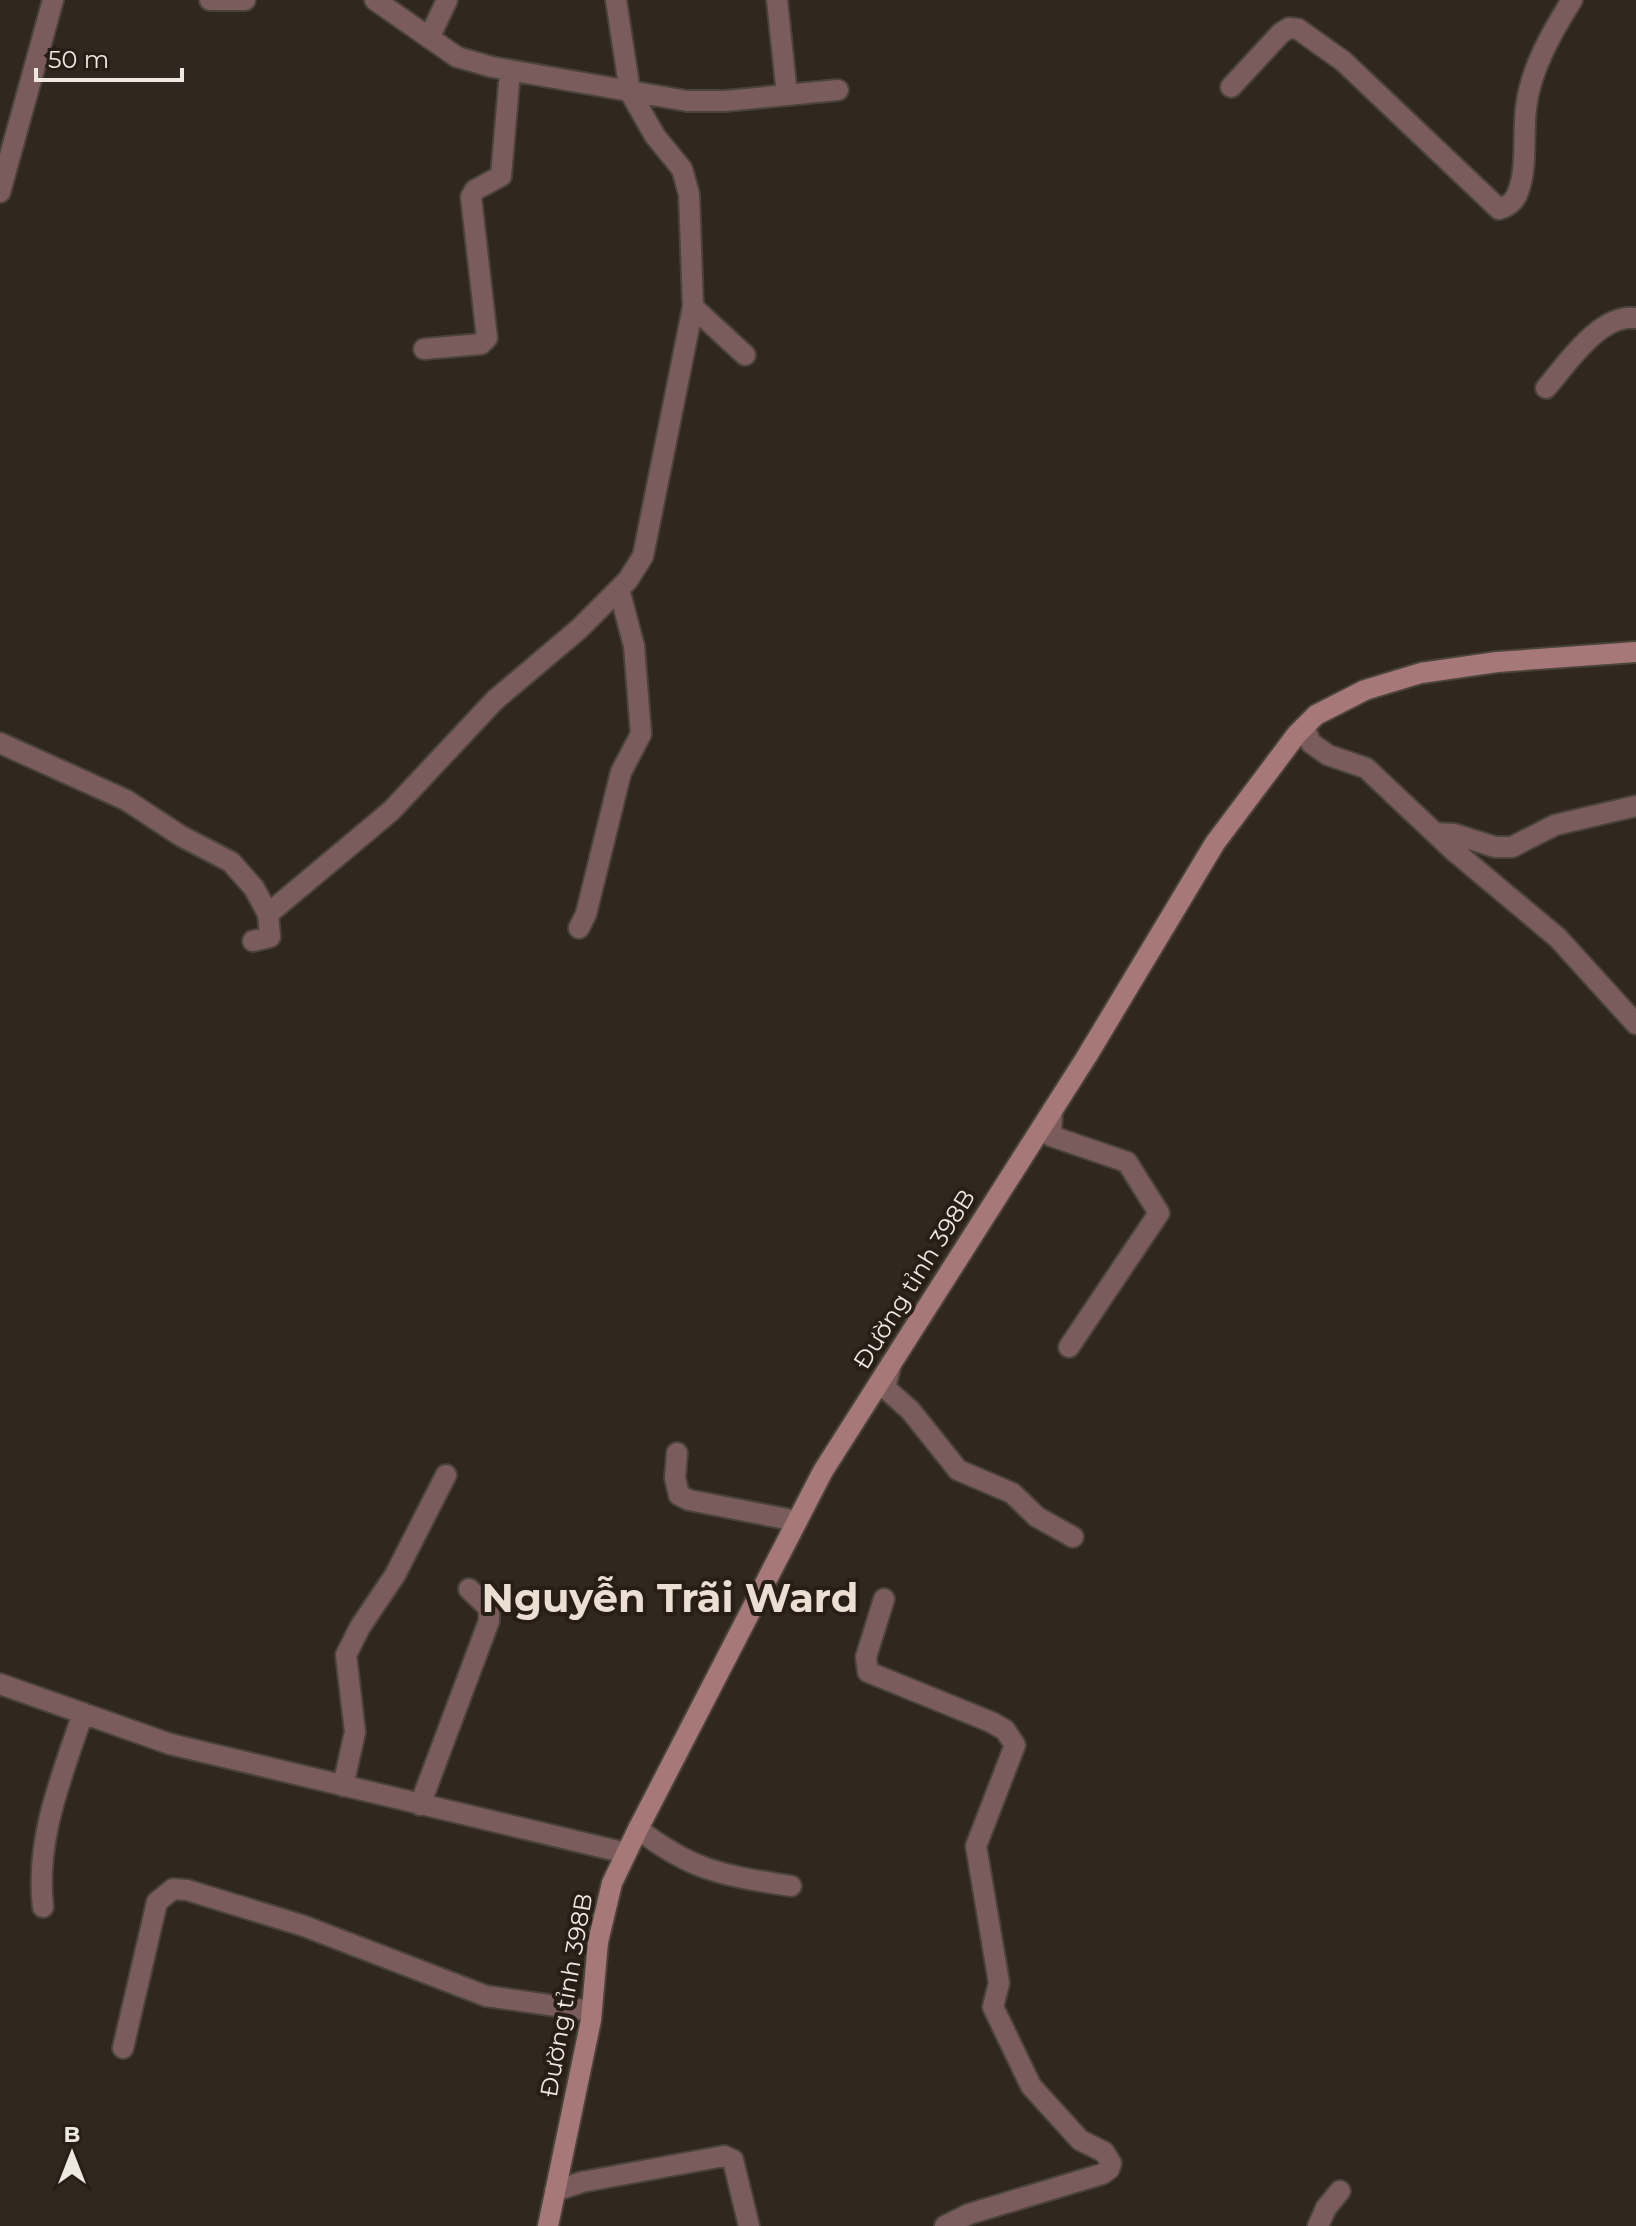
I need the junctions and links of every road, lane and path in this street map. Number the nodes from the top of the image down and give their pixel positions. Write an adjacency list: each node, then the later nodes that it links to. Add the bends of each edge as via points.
1 (53, 0): 15 (street)
2 (210, 0): 3 (street)
3 (245, 0)
4 (375, 0): 9 (street)
5 (447, 0): 9 (street)
6 (616, 0): 13 (street)
7 (777, 0): 14 (street)
8 (1572, 0): 11 (street, via 1541,56 1526,104 1518,193 1509,206 1499,209 1343,61 1298,29 1281,33)
9 (429, 38): 10 (street, via 471,62)
10 (510, 71): 13 (street); 18 (street, via 501,176 471,197 487,338 481,344)
11 (1231, 87)
12 (838, 90): 14 (street)
13 (630, 92): 14 (street, via 687,101); 16 (street, via 686,180)
14 (787, 95)
15 (0, 192)
16 (693, 307): 19 (street); 21 (street, via 643,556)
17 (1636, 318): 20 (street, via 1624,317 1593,336)
18 (424, 349)
19 (745, 355)
20 (1546, 388)
21 (619, 589): 27 (street, via 495,700 391,811); 28 (street, via 634,646 641,734 621,772)
22 (1636, 652): 23 (main road, Đường tỉnh 398B, via 1421,673 1365,690 1316,715)
23 (1304, 727): 26 (street, via 1311,743 1366,768); 31 (main road, Đường tỉnh 398B, via 1215,843)
24 (0, 743): 27 (street, via 126,800 231,862)
25 (1636, 806): 26 (street, via 1555,825 1512,847)
26 (1435, 833): 30 (street, via 1558,938)
27 (268, 914): 29 (street, via 270,937)
28 (579, 928)
29 (253, 941)
30 (1636, 1024)
31 (1052, 1111): 32 (street, via 1051,1136 1127,1162 1159,1213); 33 (main road, Đường tỉnh 398B)
32 (1069, 1347)
33 (891, 1364): 36 (main road, Đường tỉnh 398B); 37 (street, via 885,1388 910,1410 958,1470 1012,1493 1037,1517)
34 (677, 1453): 36 (street, via 679,1495)
35 (446, 1475): 42 (street, via 346,1655 355,1732)
36 (797, 1521): 44 (main road, Đường tỉnh 398B)
37 (1073, 1537)
38 (469, 1589): 43 (street, via 489,1608 489,1621)
39 (884, 1599): 54 (street, via 866,1657 868,1672 991,1722 1015,1745 976,1846 999,1983 993,2007 1031,2086 1080,2140 1104,2152 1111,2163 1102,2174)
40 (0, 1684): 41 (street)
41 (83, 1713): 42 (street, via 170,1744); 47 (street, via 44,1839)
42 (343, 1786): 43 (street)
43 (420, 1805): 45 (street)
44 (638, 1829): 45 (main road, Đường tỉnh 398B); 46 (street, via 686,1863)
45 (626, 1853): 48 (main road, Đường tỉnh 398B, via 612,1883 598,1942)
46 (791, 1886)
47 (43, 1907)
48 (591, 2011): 49 (street, via 486,1996 304,1926 173,1889 157,1902); 50 (main road, Đường tỉnh 398B)
49 (123, 2048)
50 (555, 2191): 52 (main road, Đường tỉnh 398B); 53 (street, via 724,2156 738,2171)
51 (1340, 2191): 55 (street)
52 (548, 2226)
53 (749, 2226)
54 (945, 2226)
55 (1318, 2226)

